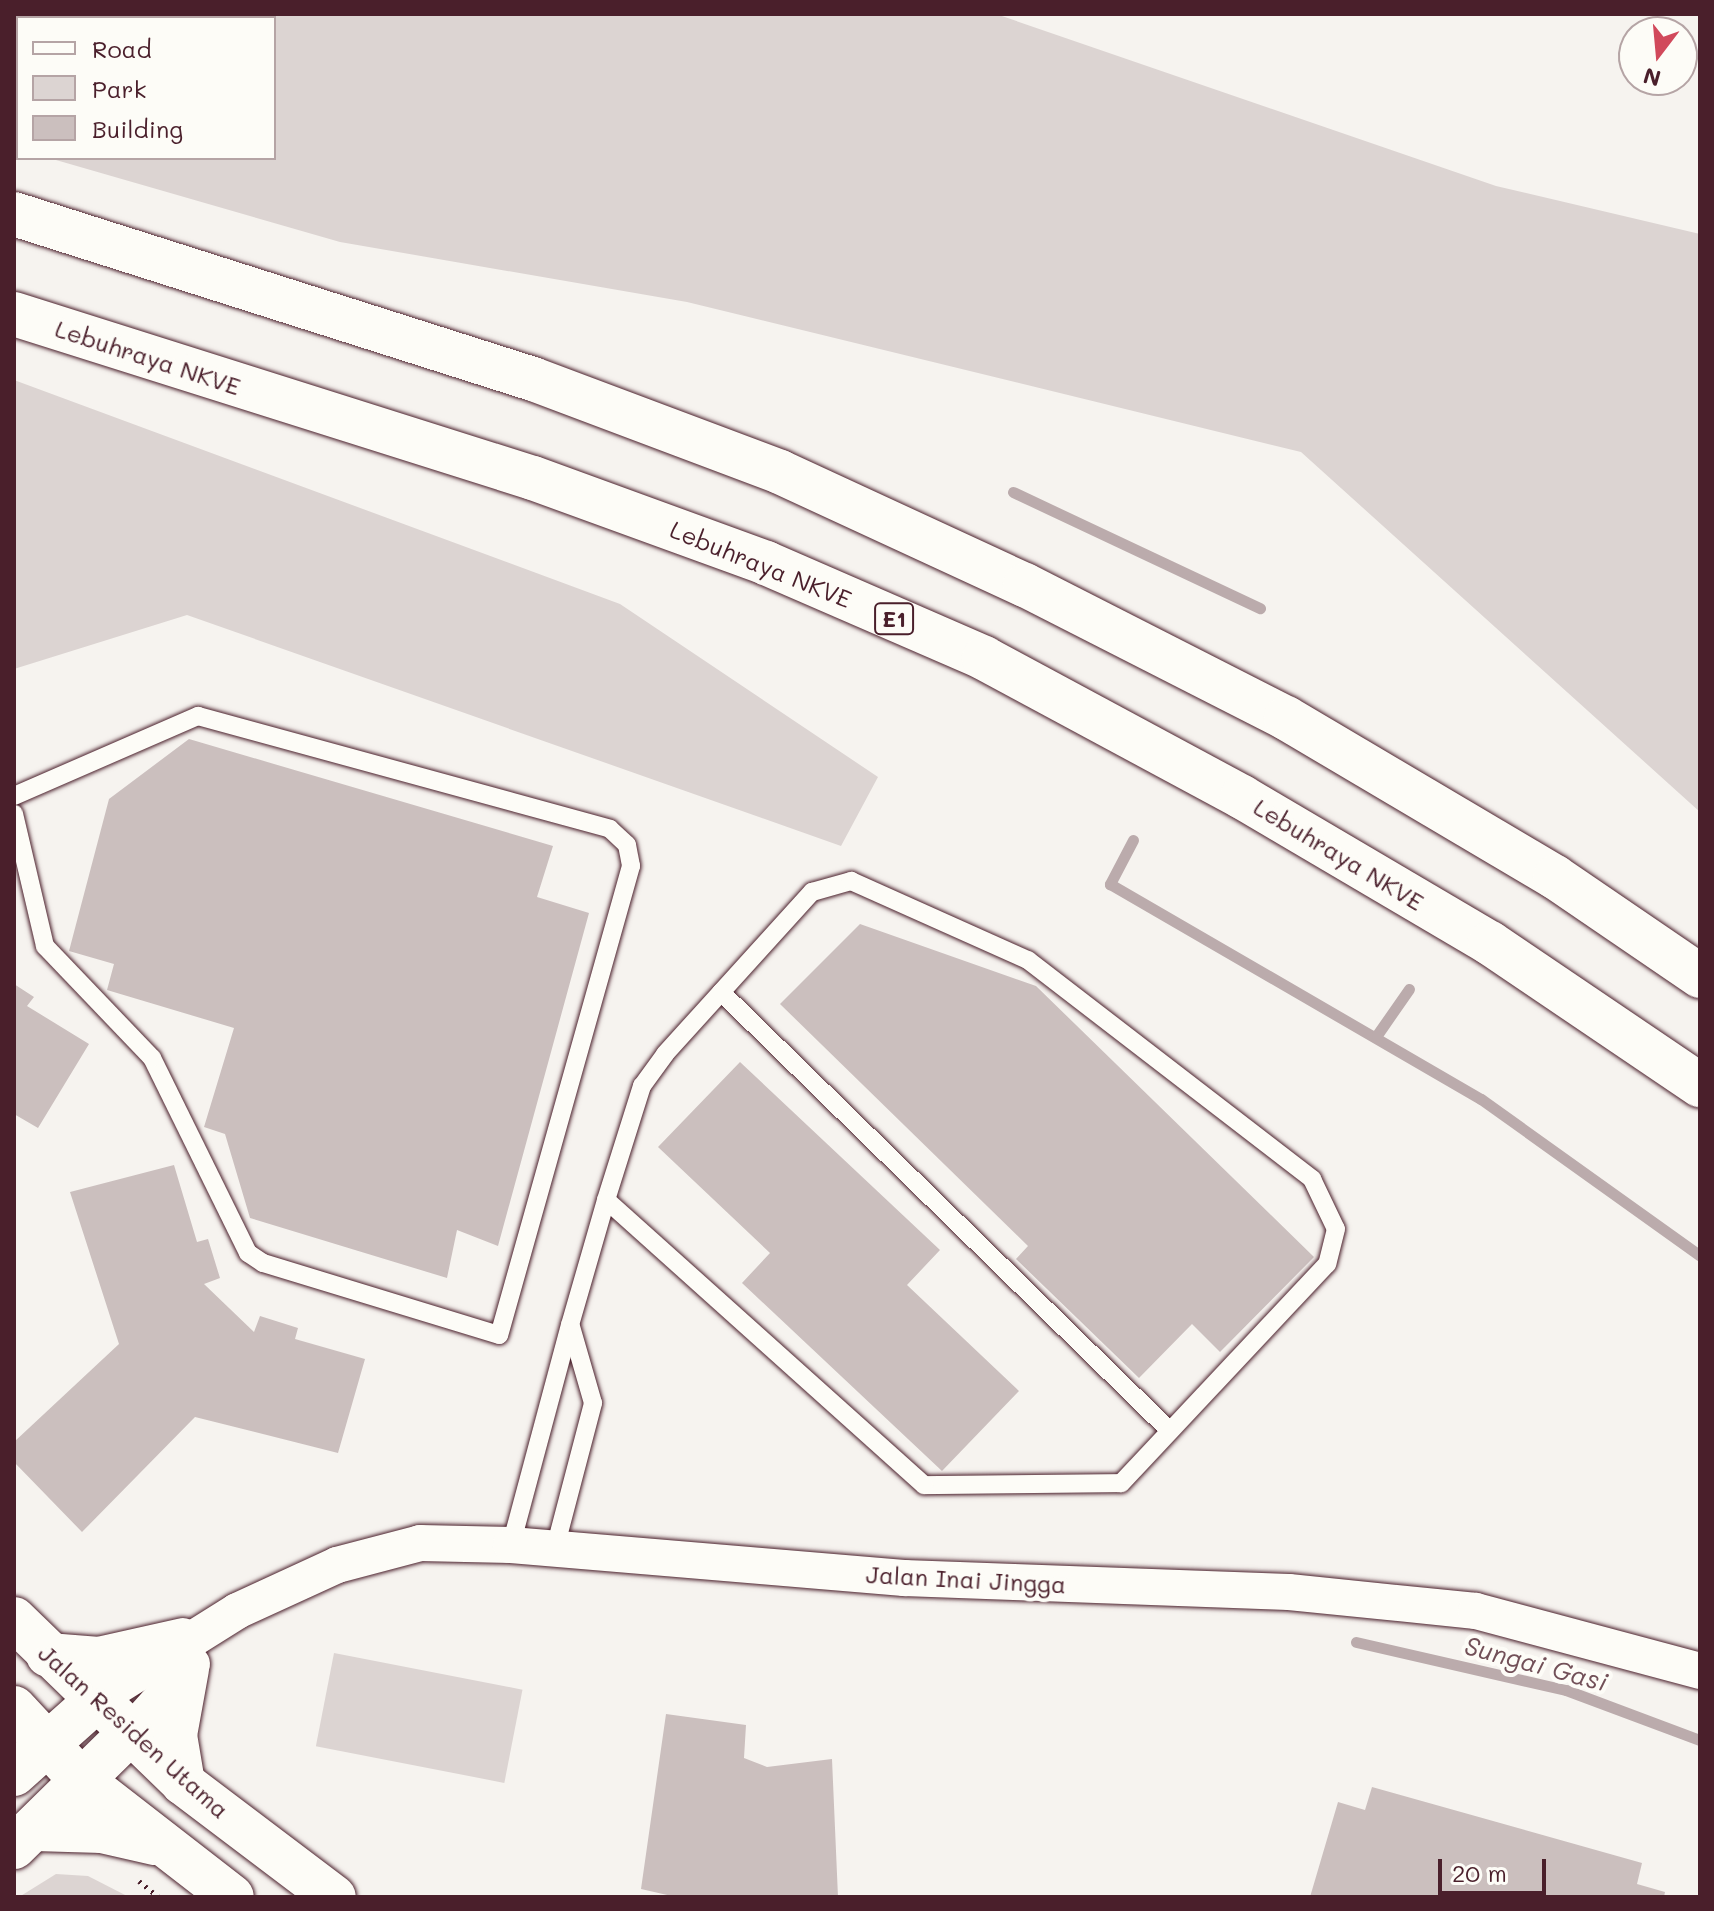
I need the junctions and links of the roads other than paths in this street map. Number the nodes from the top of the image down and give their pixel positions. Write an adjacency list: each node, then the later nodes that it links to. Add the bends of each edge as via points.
1 (14, 214): 5 (main road, via 533,379 780,472 1025,585 1286,718 1555,877)
2 (14, 314): 7 (main road, Lebuhraya NKVE / E1, via 533,478 766,563 984,658 1242,797 1490,943)
3 (14, 796): 4 (lane, via 198,716 610,829 627,845 631,866 499,1335 263,1263 248,1253 152,1058 45,946)
4 (14, 814)
5 (1700, 976)
6 (721, 992): 8 (lane, via 642,1086); 10 (lane); 10 (lane, via 812,892 851,881 1028,960 1312,1179 1336,1229 1327,1264)
7 (1700, 1085)
8 (606, 1200): 9 (lane); 10 (lane, via 924,1485 1121,1483)
9 (570, 1325): 11 (lane); 12 (lane, via 593,1403)
10 (1170, 1431)
11 (511, 1545): 12 (street, Jalan Inai Jingga); 15 (street, Jalan Inai Jingga, via 420,1543 337,1565 237,1611)
12 (555, 1548): 16 (street, Jalan Inai Jingga, via 904,1578 1289,1592 1476,1611)
13 (14, 1619): 14 (main road, Jalan Residen Utama)
14 (48, 1655): 15 (main road); 17 (main road, Jalan Residen Utama)
15 (185, 1655): 17 (street, Jalan Inai Jingga); 19 (street, Jalan Inai Jingga); 23 (main road, via 175,1735)
16 (1700, 1671)
17 (100, 1697): 19 (main road, Jalan Residen Utama); 20 (main road)
18 (14, 1708): 20 (main road)
19 (132, 1731): 22 (main road); 23 (main road, Jalan Residen Utama)
20 (46, 1744): 21 (main road); 22 (main road)
21 (14, 1774)
22 (80, 1779): 24 (main road); 25 (main road)
23 (183, 1783): 27 (main road, Jalan Residen Utama)
24 (24, 1838): 25 (main road, via 102,1831)
25 (169, 1848): 26 (main road)
26 (232, 1897)
27 (334, 1897)

